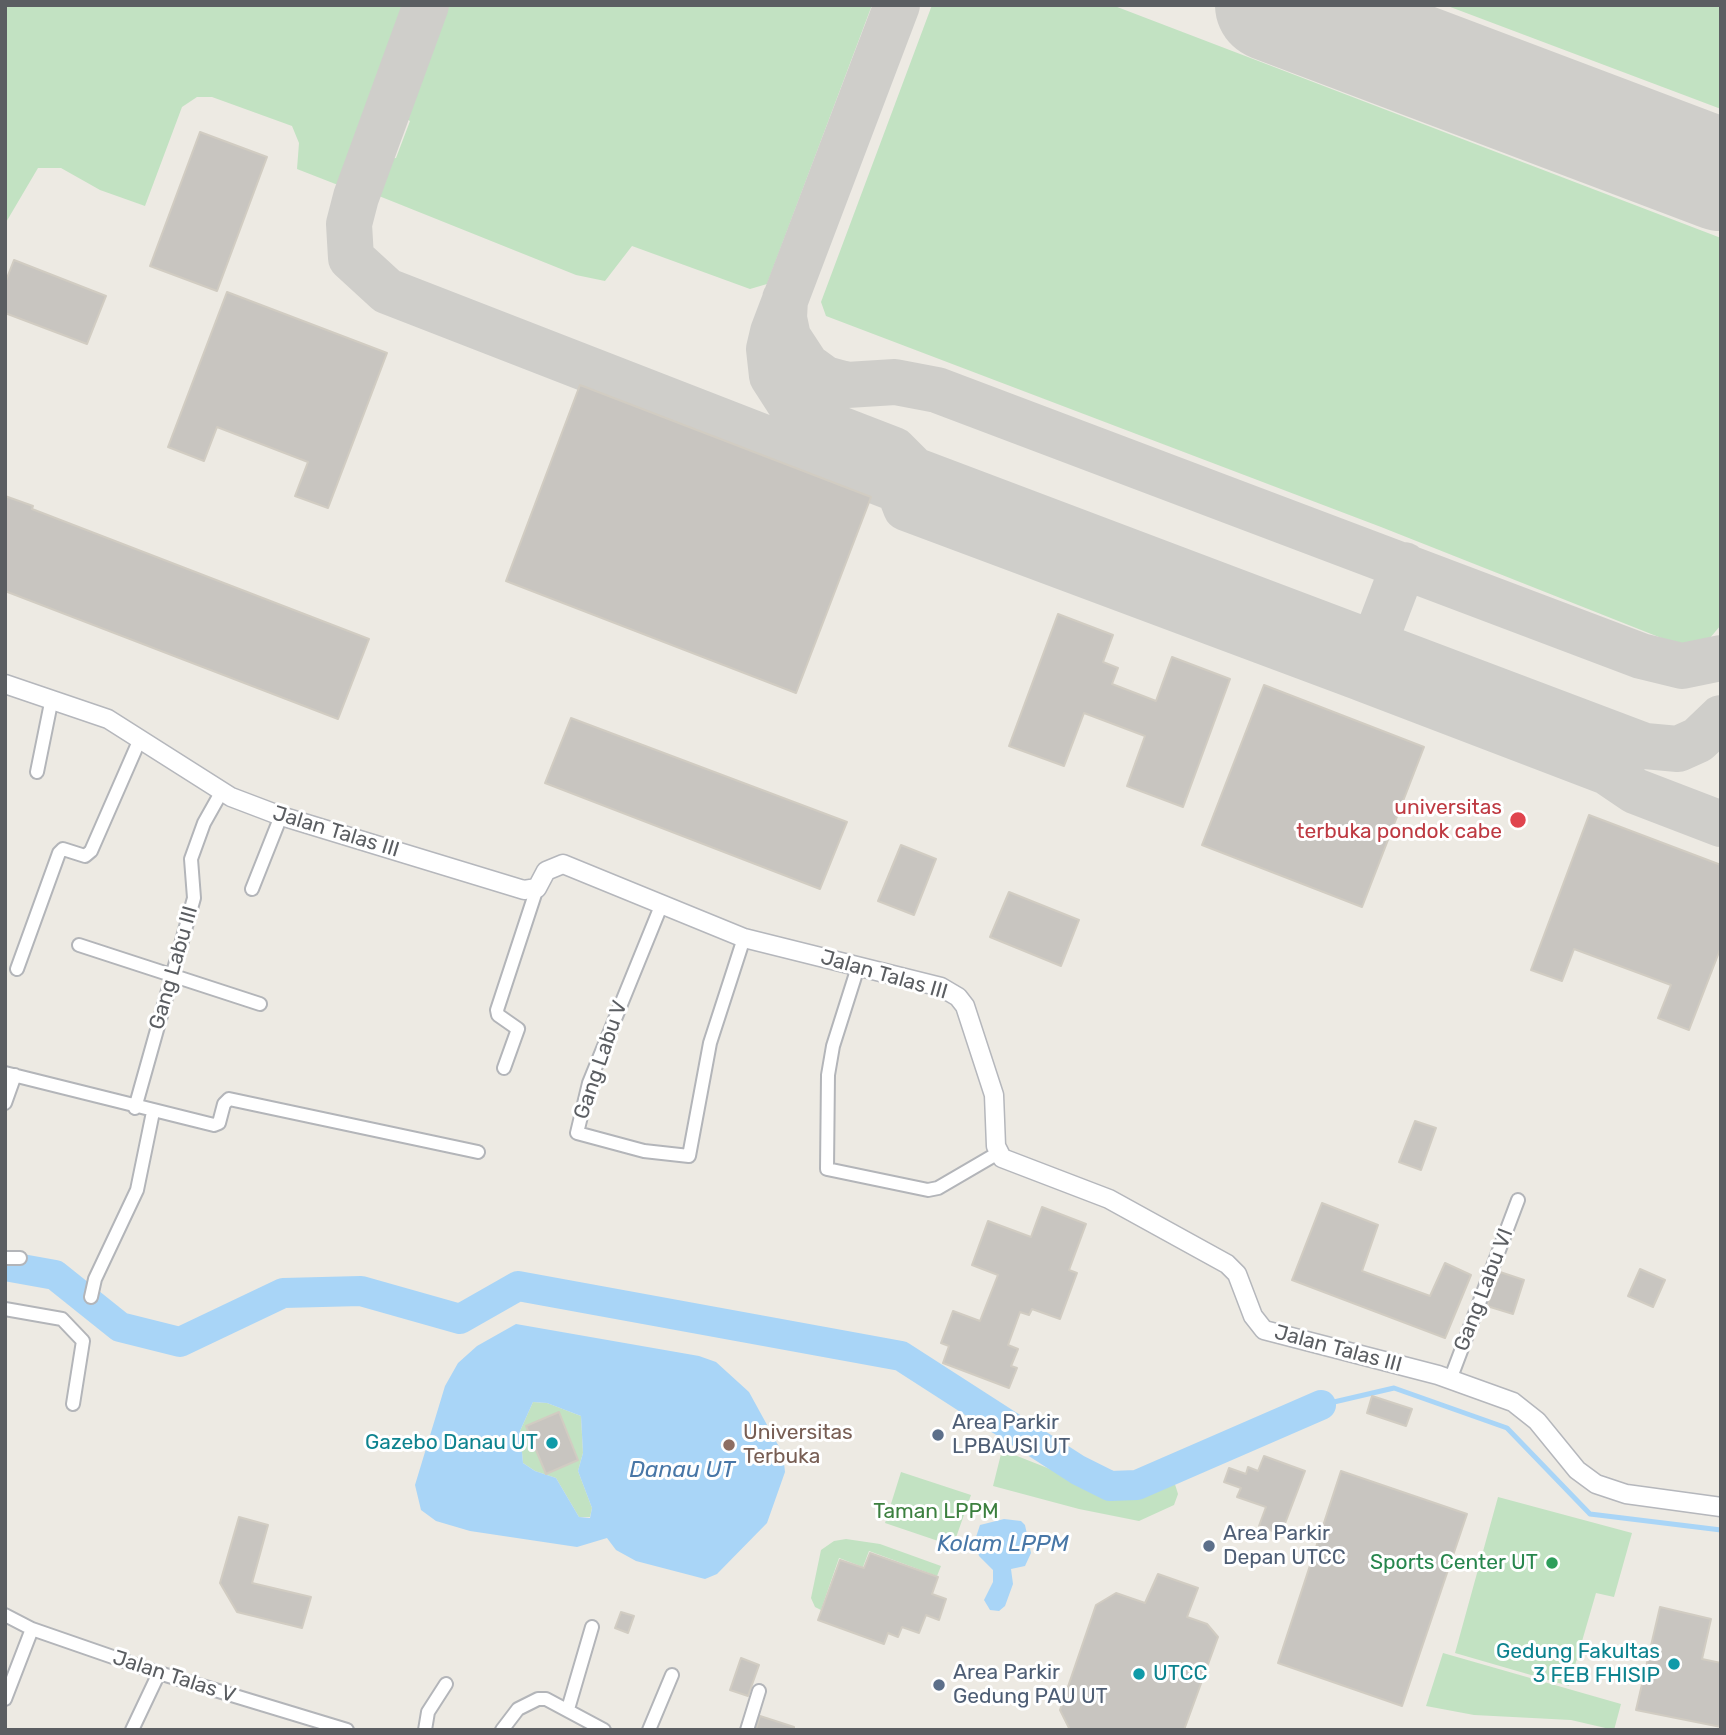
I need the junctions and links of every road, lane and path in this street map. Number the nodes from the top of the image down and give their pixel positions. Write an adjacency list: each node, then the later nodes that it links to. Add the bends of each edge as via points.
1 (5, 684): 2 (street, Jalan Talas III)
2 (52, 698): 3 (street, Jalan Talas III, via 96,714); 4 (street)
3 (140, 739): 5 (street, Jalan Talas III); 13 (street, via 91,851 85,856 63,849 58,853)
4 (37, 772)
5 (222, 791): 6 (street, Jalan Talas III); 14 (street, Gang Labu III, via 191,859 194,898)
6 (281, 816): 7 (street); 8 (street, Jalan Talas III, via 520,889)
7 (253, 888)
8 (537, 888): 9 (street, Jalan Talas III, via 546,871 563,864); 16 (street, via 497,1010 518,1029)
9 (661, 906): 10 (street, Jalan Talas III); 10 (street, Gang Labu V, via 589,1083 578,1133 644,1151 690,1156 716,1016)
10 (744, 938): 12 (street, Jalan Talas III)
11 (79, 945): 14 (street)
12 (858, 967): 22 (street, Jalan Talas III, via 941,987 962,1001 994,1095); 22 (street, via 828,1075 827,1169 928,1190)
13 (17, 969)
14 (172, 973): 15 (street); 19 (street, Gang Labu III)
15 (260, 1004)
16 (504, 1068)
17 (10, 1074): 18 (street); 19 (street)
18 (5, 1103)
19 (135, 1108): 20 (street)
20 (153, 1112): 21 (street, via 216,1125 229,1099); 26 (street, via 138,1190 94,1279)
21 (478, 1152)
22 (998, 1153): 28 (street, Jalan Talas III, via 1109,1199 1227,1264 1237,1274 1253,1316 1264,1330)
23 (1518, 1200): 28 (street, Gang Labu VI)
24 (5, 1258): 25 (street)
25 (20, 1258)
26 (91, 1297)
27 (6, 1313): 29 (street, via 62,1319 83,1341)
28 (1450, 1380): 30 (street, Jalan Talas III, via 1522,1408 1596,1485 1626,1494)
29 (74, 1404)
30 (1721, 1507)
31 (5, 1615): 33 (street, Jalan Talas V)
32 (592, 1627): 39 (street)
33 (32, 1629): 34 (street, Jalan Talas V); 38 (street)
34 (159, 1673): 40 (street); 41 (street, Jalan Talas V)
35 (673, 1675): 46 (street)
36 (446, 1685): 43 (street, via 428,1712)
37 (758, 1691): 47 (street)
38 (5, 1699)
39 (568, 1709): 44 (street, via 538,1699 518,1709); 45 (street)
40 (132, 1730)
41 (347, 1730)
42 (413, 1730): 43 (street)
43 (423, 1730)
44 (502, 1730)
45 (604, 1730)
46 (649, 1730)
47 (747, 1730)

